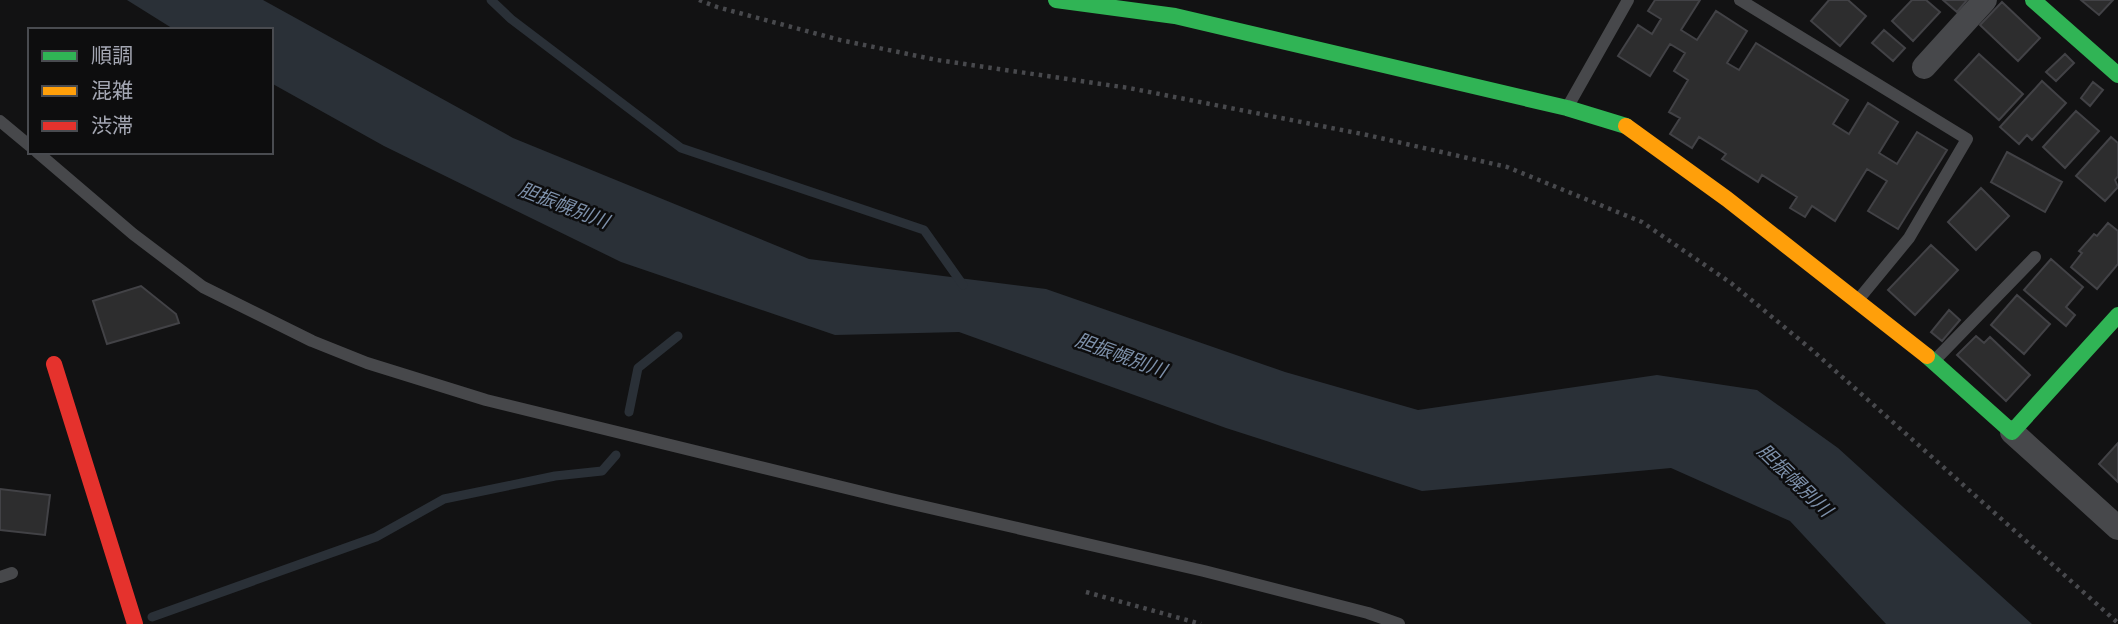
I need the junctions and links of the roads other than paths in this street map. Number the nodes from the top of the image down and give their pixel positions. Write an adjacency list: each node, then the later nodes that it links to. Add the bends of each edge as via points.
1 (1056, 0): 6 (street)
2 (1628, 0): 9 (lane)
3 (1740, 0): 14 (lane, via 1967,139 1909,238)
4 (1985, 0): 7 (street)
5 (2033, 0): 8 (street)
6 (1177, 8): 9 (street)
7 (1924, 67)
8 (2118, 75)
9 (1567, 108): 14 (street, via 1631,128)
10 (0, 121): 11 (lane)
11 (28, 144)
12 (39, 154): 21 (lane, via 203,287 367,363 499,403 1204,571)
13 (2035, 257): 16 (lane)
14 (1856, 302): 16 (street)
15 (2118, 315): 18 (street)
16 (1934, 361): 18 (street)
17 (54, 364): 20 (street)
18 (2011, 432): 19 (street)
19 (2118, 528)
20 (135, 624)
21 (1399, 624)

